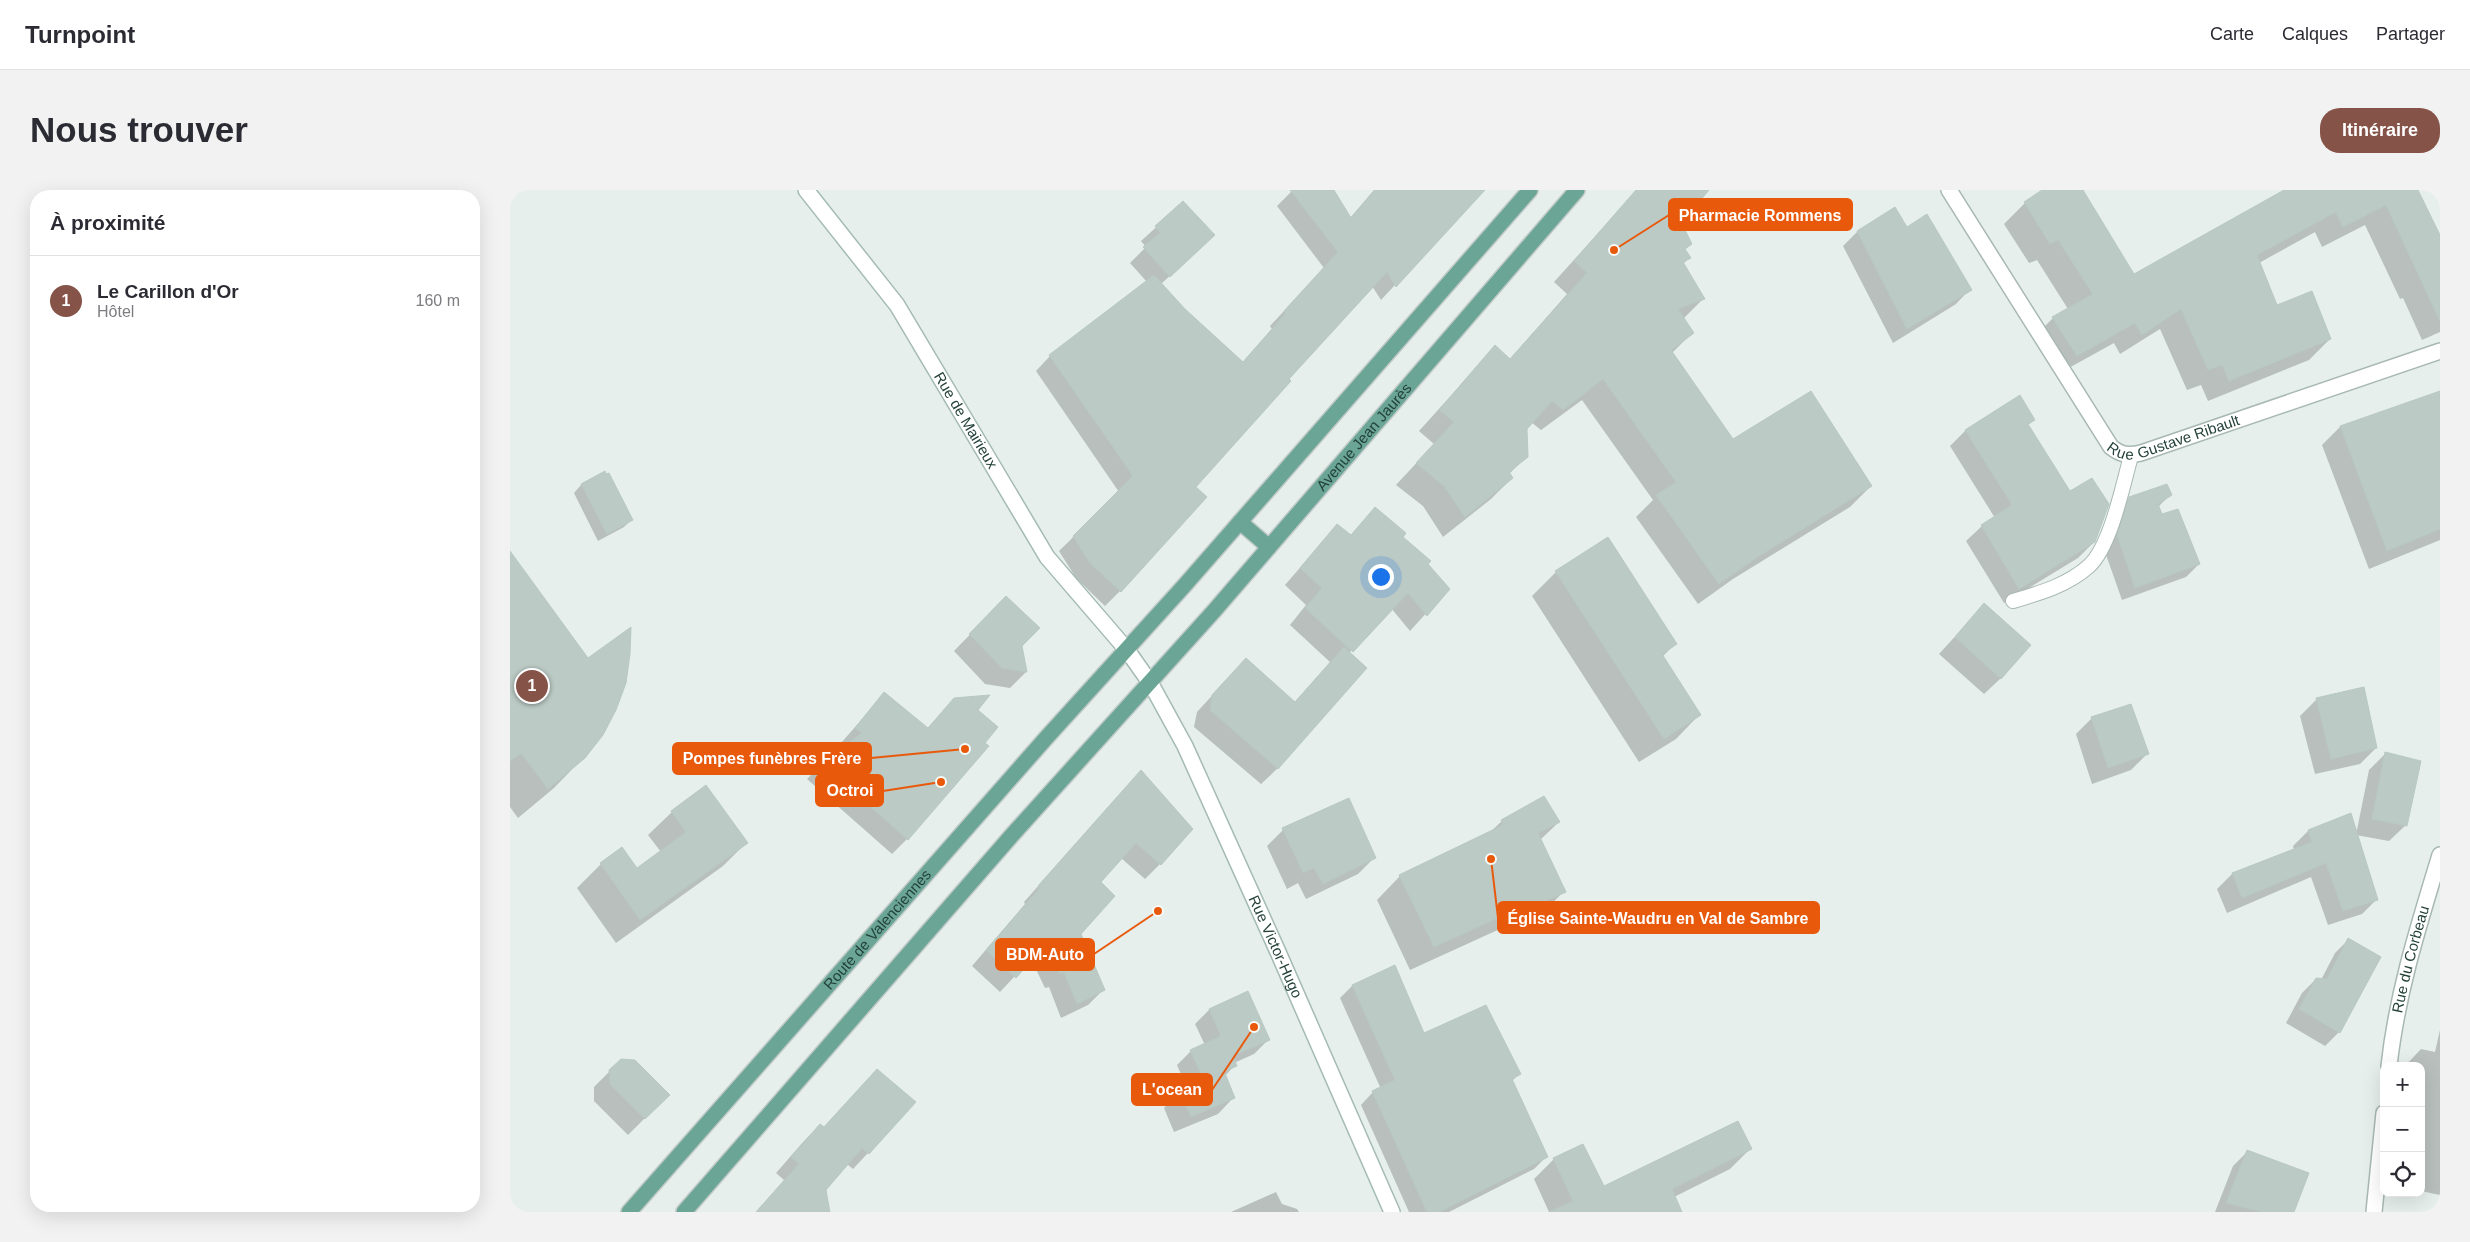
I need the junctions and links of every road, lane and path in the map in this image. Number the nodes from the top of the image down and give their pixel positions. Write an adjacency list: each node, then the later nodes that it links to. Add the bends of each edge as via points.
1 (806, 190): 10 (street, Rue de Mairieux, via 897,305 1047,557)
2 (1530, 190): 7 (main road)
3 (1577, 190): 8 (main road, Avenue Jean Jaurès)
4 (1949, 190): 6 (street, Rue Gustave Ribault, via 2111,447)
5 (2440, 351): 6 (street, Rue Gustave Ribault)
6 (2131, 456): 9 (lane, via 2105,543 2090,565 2053,588)
7 (1240, 522): 8 (main road); 10 (main road)
8 (1269, 547): 11 (main road, Avenue Jean Jaurès)
9 (2013, 601)
10 (1128, 650): 11 (street, Rue de Mairieux); 15 (main road, Route de Valenciennes, via 1047,737)
11 (1151, 684): 16 (main road, via 1013,834); 17 (street, Rue Victor-Hugo, via 1189,755)
12 (2440, 855): 13 (street, Rue du Corbeau, via 2413,944 2394,1026)
13 (2390, 1062)
14 (2380, 1152): 18 (street)
15 (629, 1212)
16 (684, 1212)
17 (1392, 1212)
18 (2374, 1212)

